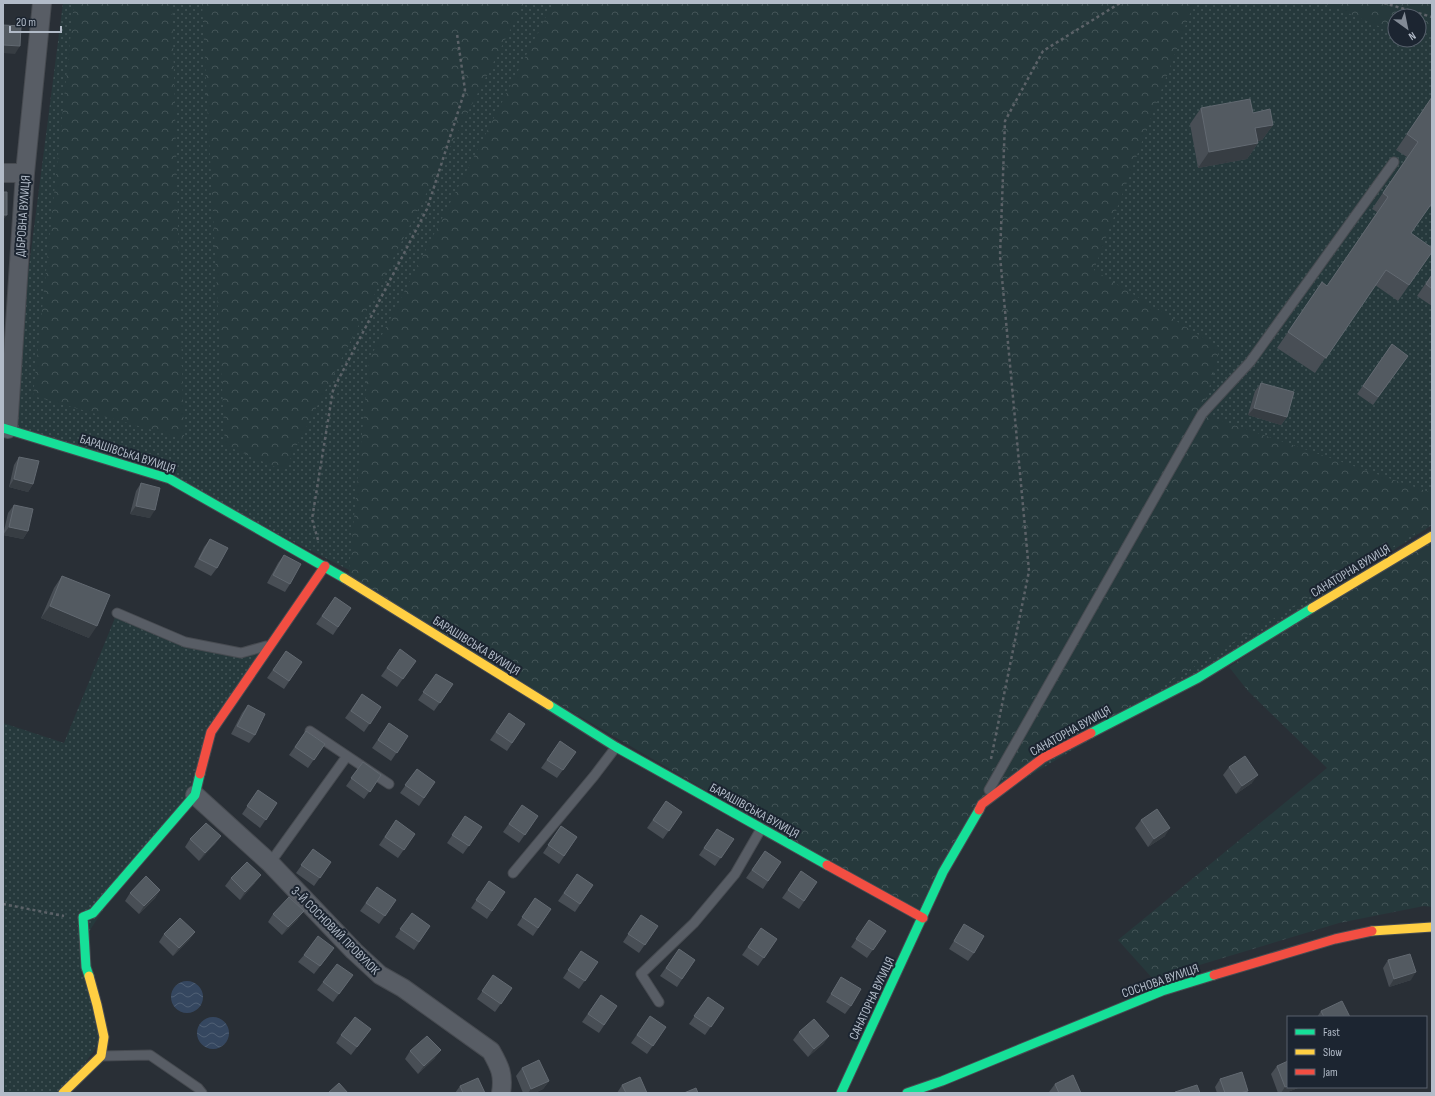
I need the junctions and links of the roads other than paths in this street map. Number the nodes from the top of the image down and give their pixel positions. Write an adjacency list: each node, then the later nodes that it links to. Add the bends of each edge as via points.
1 (42, 3): 4 (street, ДІБРОВНА ВУЛИЦЯ)
2 (1394, 162): 15 (lane, via 1250,362 1202,414)
3 (3, 173): 4 (street)
4 (25, 173): 5 (street, ДІБРОВНА ВУЛИЦЯ)
5 (5, 429): 7 (street, БАРАШІВСЬКА ВУЛИЦЯ, via 170,479)
6 (1432, 536): 15 (street, САНАТОРНА ВУЛИЦЯ, via 1198,678 1043,758)
7 (325, 566): 9 (street); 11 (street, БАРАШІВСЬКА ВУЛИЦЯ)
8 (117, 613): 9 (lane, via 185,642 242,653)
9 (272, 644): 14 (street, via 211,732)
10 (310, 732): 12 (lane)
11 (616, 746): 16 (street, БАРАШІВСЬКА ВУЛИЦЯ); 18 (lane)
12 (347, 756): 13 (lane); 17 (lane)
13 (388, 784)
14 (195, 795): 17 (street, 3-Й СОСНОВИЙ ПРОВУЛОК); 22 (street, via 93,913 83,917 86,967 98,1005 104,1037)
15 (982, 804): 19 (street, САНАТОРНА ВУЛИЦЯ, via 943,872)
16 (761, 829): 19 (street, БАРАШІВСЬКА ВУЛИЦЯ); 21 (lane, via 735,874 694,923 641,974)
17 (270, 863): 26 (street, 3-Й СОСНОВИЙ ПРОВУЛОК, via 354,951 380,974 491,1051 502,1075)
18 (513, 873)
19 (923, 918): 27 (street, САНАТОРНА ВУЛИЦЯ)
20 (1432, 927): 23 (street, СОСНОВА ВУЛИЦЯ, via 1372,931 1335,939 1162,991)
21 (659, 1002)
22 (101, 1056): 24 (street); 25 (lane, via 150,1056)
23 (943, 1087): 28 (street, СОСНОВА ВУЛИЦЯ)
24 (63, 1093)
25 (202, 1093)
26 (501, 1093)
27 (841, 1093)
28 (907, 1093)

